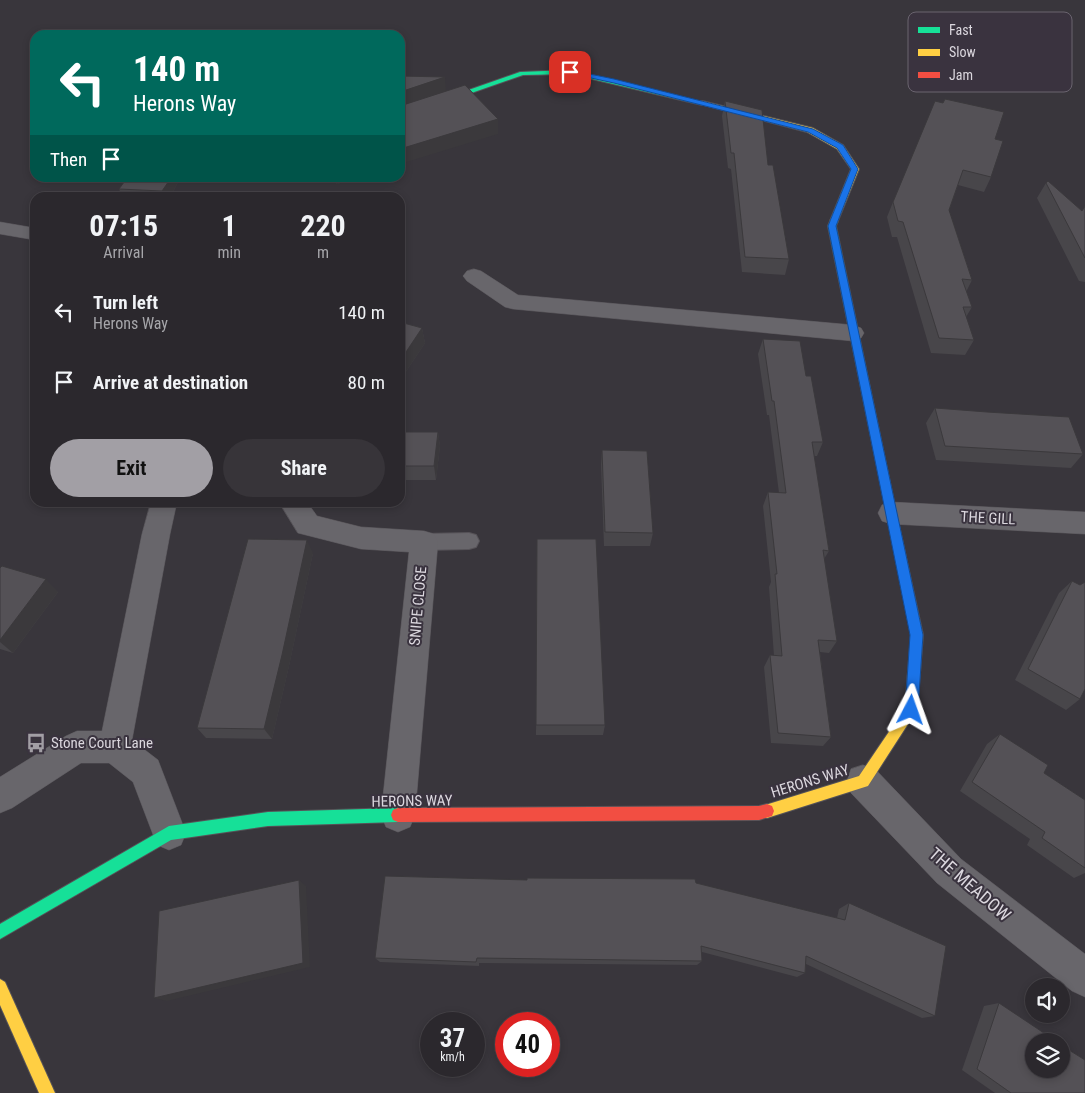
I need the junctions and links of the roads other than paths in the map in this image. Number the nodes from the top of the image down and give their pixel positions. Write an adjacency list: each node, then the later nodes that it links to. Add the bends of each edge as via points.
1 (405, 114): 5 (street, HERONS WAY, via 522,73 570,72 810,130 840,146 855,169 832,226)
2 (0, 228): 3 (street)
3 (30, 233)
4 (474, 276): 5 (street, via 513,302)
5 (853, 333): 8 (street, HERONS WAY)
6 (163, 507): 12 (street)
7 (295, 507): 11 (street, via 308,525 361,538)
8 (891, 513): 9 (street, THE GILL); 13 (street, HERONS WAY, via 916,635 911,710)
9 (1085, 523)
10 (469, 541): 11 (lane)
11 (424, 542): 15 (street, SNIPE CLOSE)
12 (115, 747): 14 (street, via 77,747); 16 (street, via 146,771)
13 (863, 781): 15 (street, HERONS WAY, via 759,813); 18 (street, THE MEADOW, via 949,870)
14 (0, 796)
15 (398, 815): 16 (street, HERONS WAY, via 268,819)
16 (169, 832): 17 (street, HERONS WAY)
17 (0, 932)
18 (1085, 978)
19 (0, 987): 20 (street)
20 (47, 1093)

